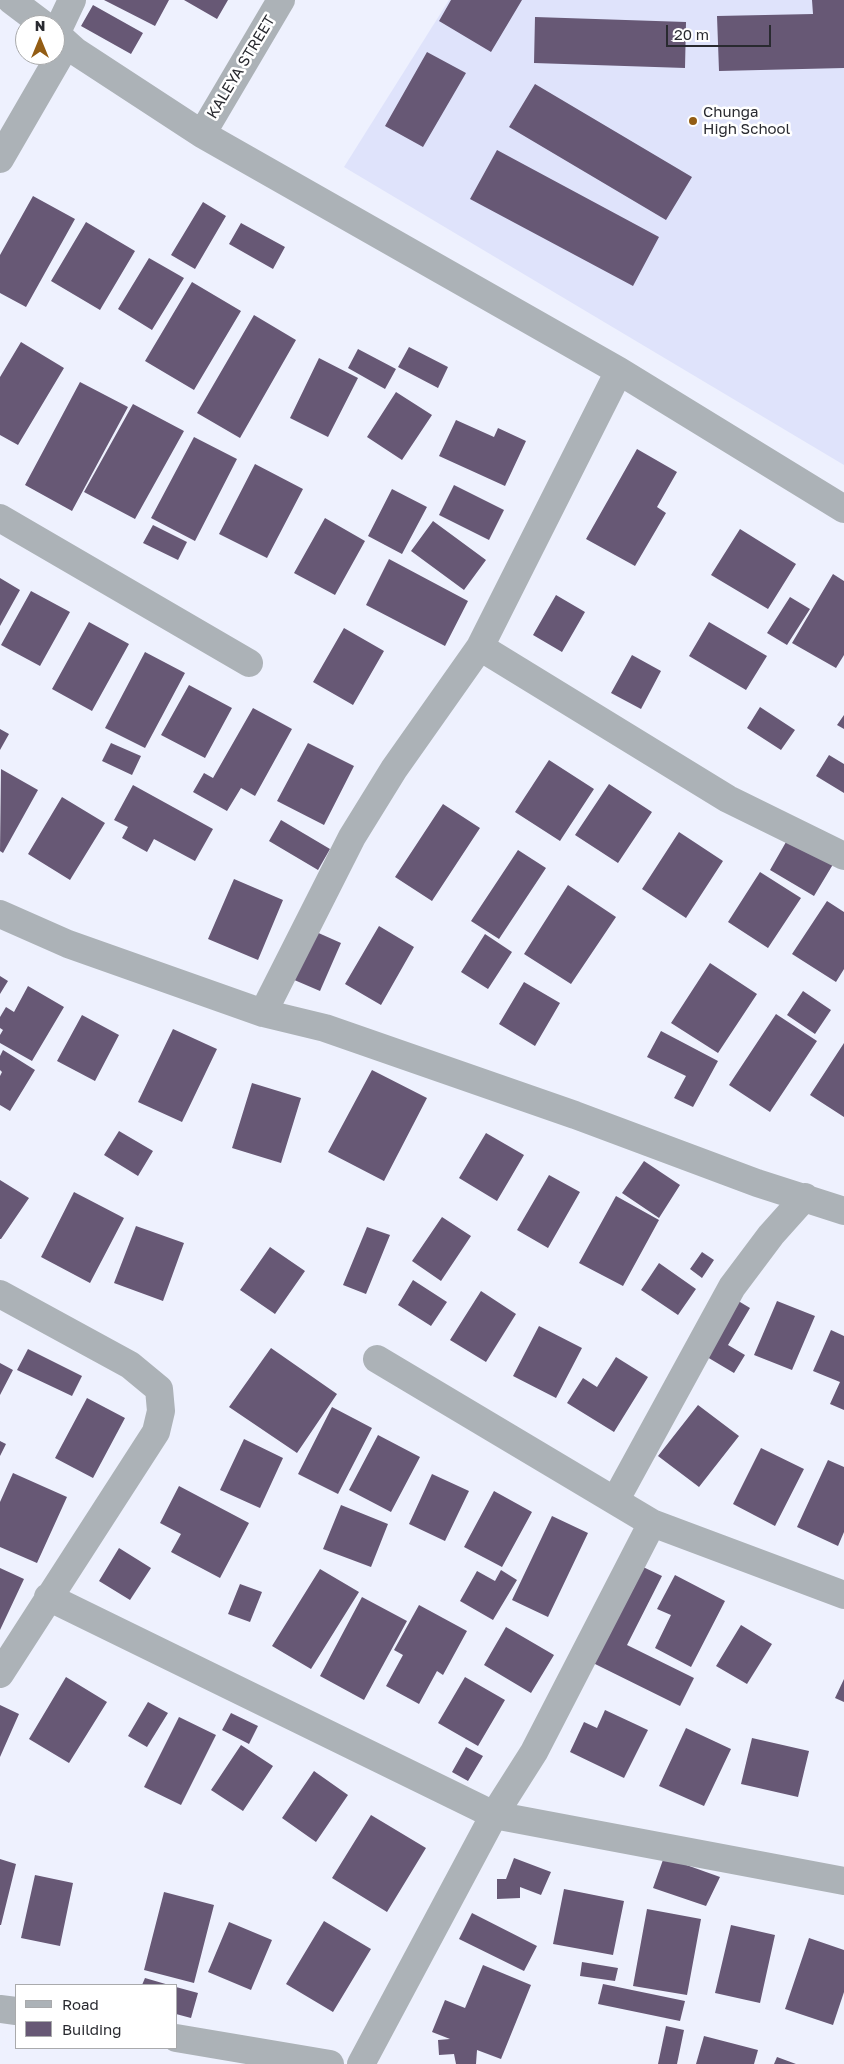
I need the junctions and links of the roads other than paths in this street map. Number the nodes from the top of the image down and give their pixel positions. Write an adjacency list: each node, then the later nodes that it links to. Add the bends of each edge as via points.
1 (11, 0): 4 (street)
2 (72, 0): 5 (street)
3 (280, 0): 8 (street, KALEYA STREET)
4 (30, 15)
5 (64, 15)
6 (65, 41): 8 (street)
7 (41, 65): 9 (street)
8 (202, 134): 10 (street)
9 (0, 159)
10 (619, 370): 11 (street); 13 (street)
11 (844, 509)
12 (0, 518): 14 (street)
13 (480, 647): 15 (street, via 728,799); 17 (street, via 394,769 352,836)
14 (249, 663)
15 (844, 856)
16 (0, 914): 17 (street, via 68,944)
17 (263, 1013): 18 (street, via 324,1028)
18 (805, 1197): 19 (street); 22 (street, via 732,1287)
19 (844, 1211)
20 (0, 1294): 25 (street, via 130,1365 159,1390 161,1412 156,1432)
21 (377, 1359): 22 (street)
22 (615, 1501): 23 (street)
23 (652, 1523): 24 (street); 27 (street, via 534,1752)
24 (844, 1595)
25 (48, 1597): 26 (street); 27 (street)
26 (0, 1674)
27 (494, 1815): 28 (street); 33 (street)
28 (844, 1881)
29 (0, 2009): 30 (street)
30 (15, 2012)
31 (178, 2038): 32 (street)
32 (330, 2064)
33 (361, 2064)

